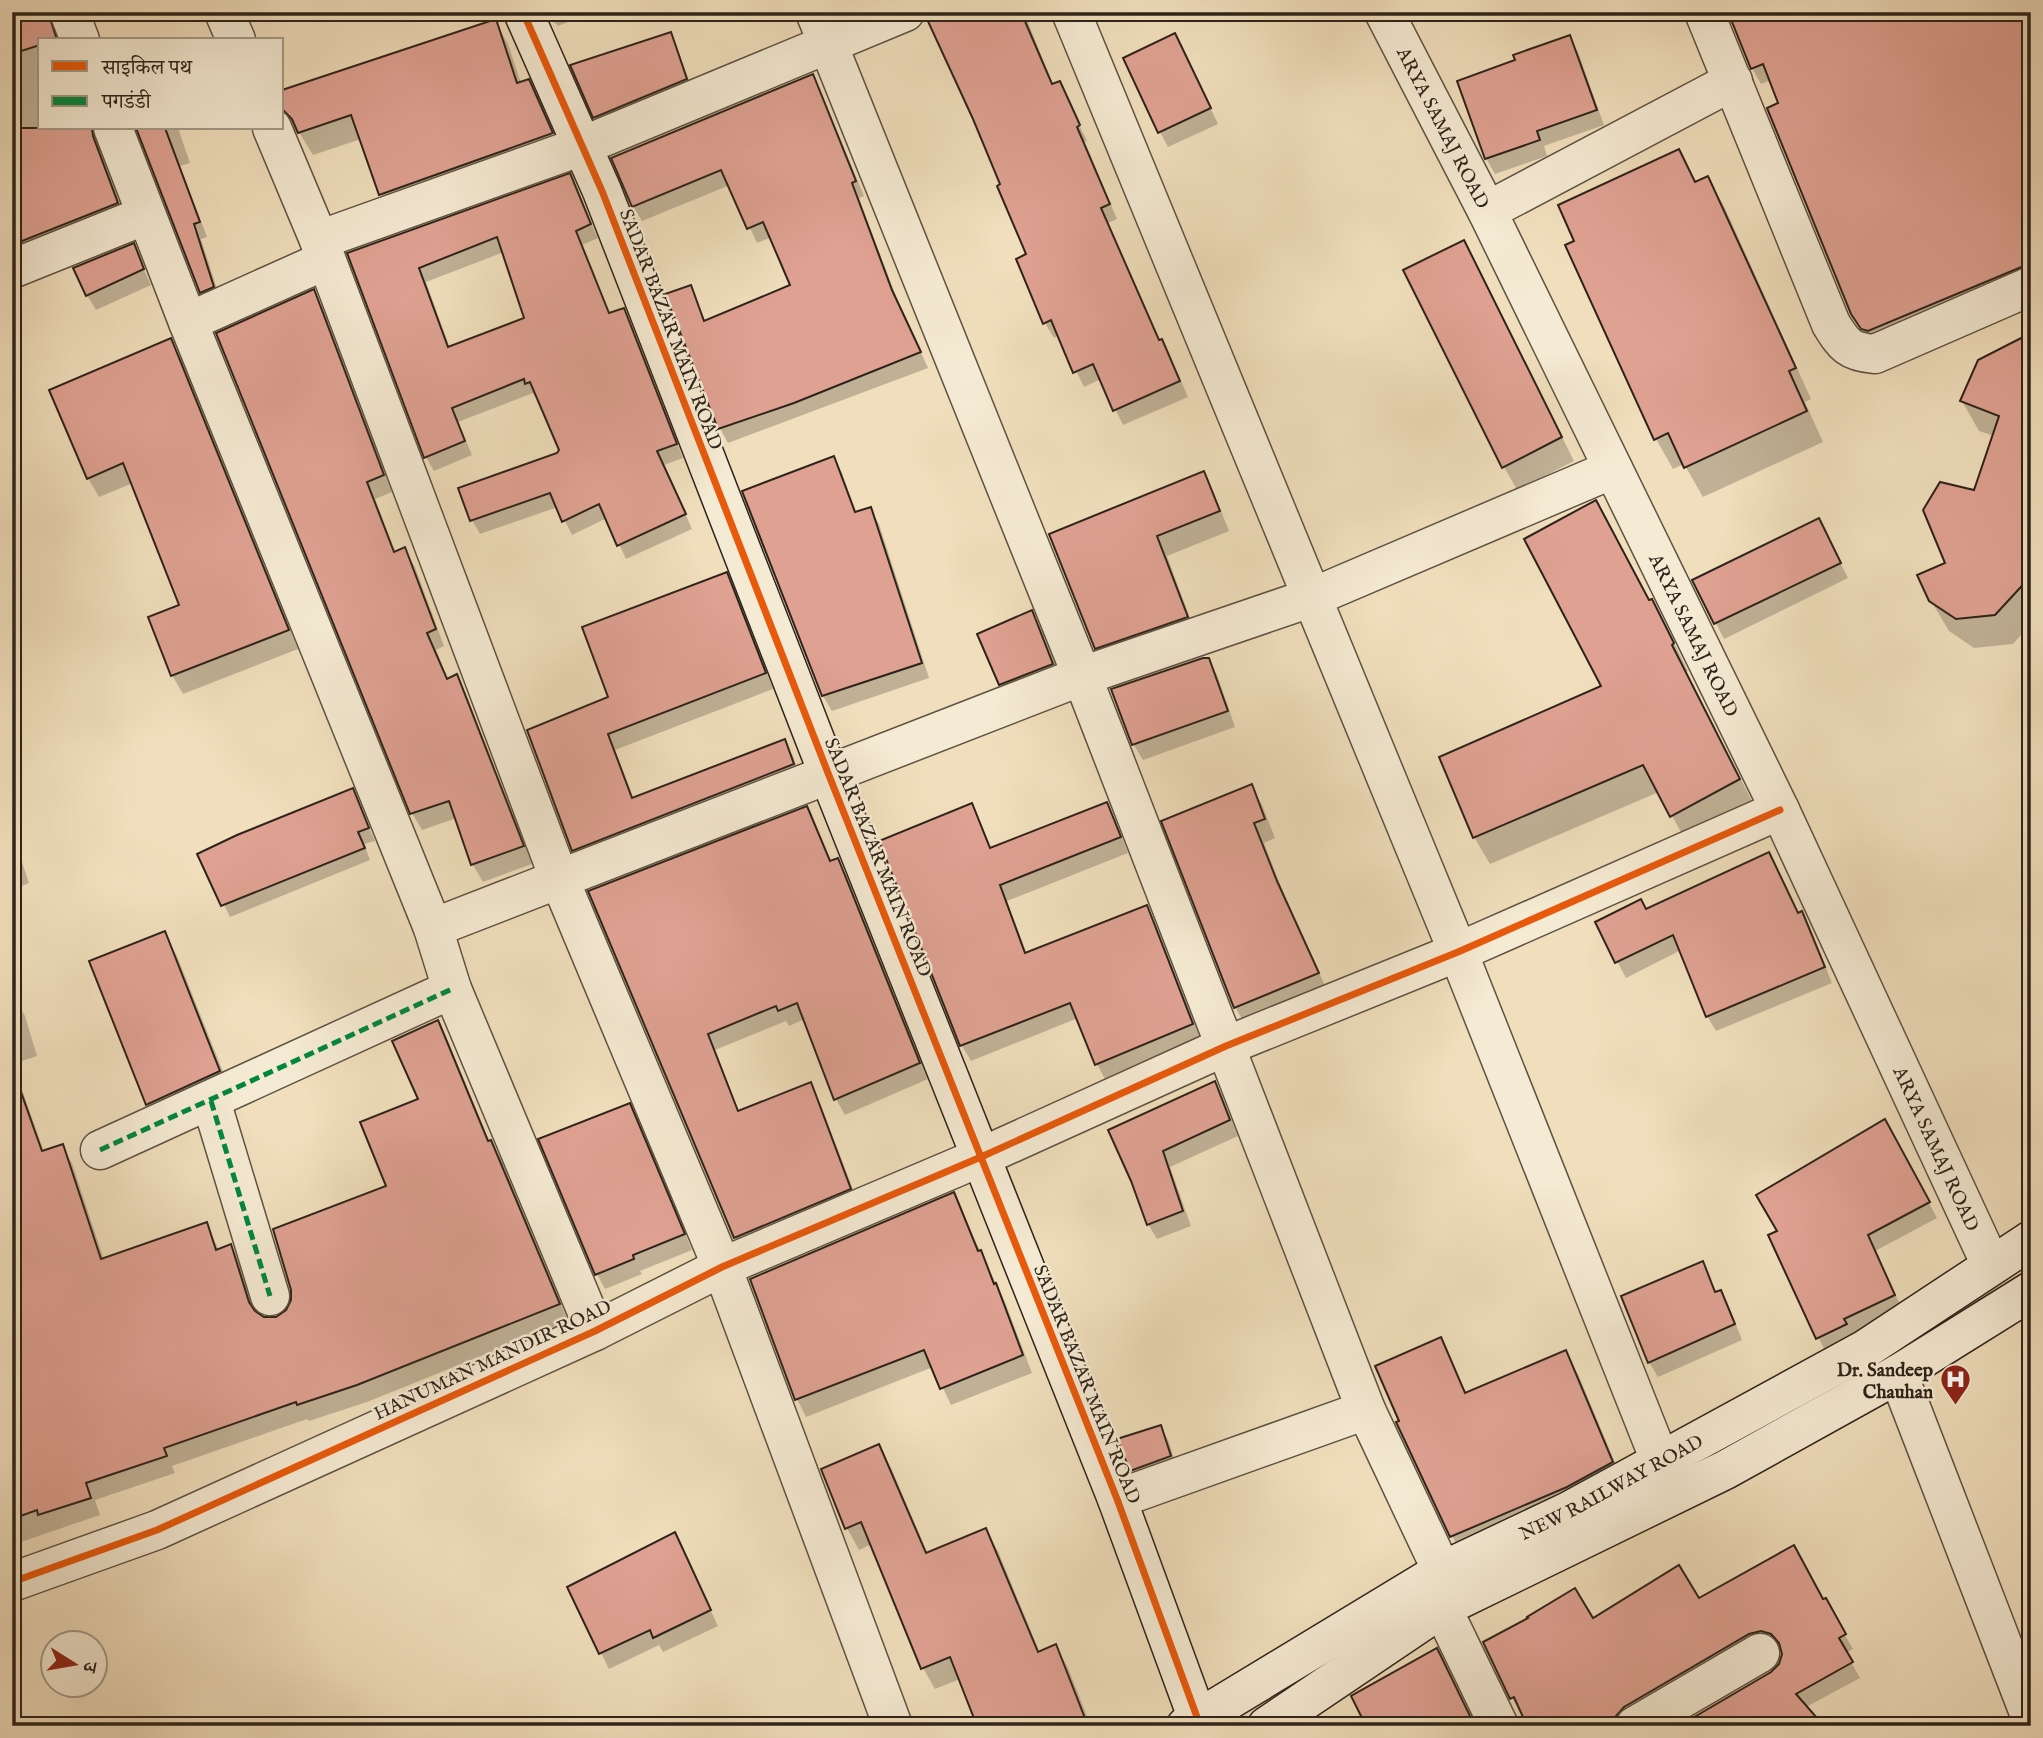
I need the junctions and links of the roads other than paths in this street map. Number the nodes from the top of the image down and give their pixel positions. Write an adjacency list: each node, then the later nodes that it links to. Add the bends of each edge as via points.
1 (69, 12): 9 (street)
2 (224, 12): 10 (street)
3 (523, 12): 14 (street, SADAR BAZAR MAIN ROAD)
4 (905, 12): 8 (street)
5 (1071, 12): 22 (street)
6 (1384, 12): 15 (street, ARYA SAMAJ ROAD)
7 (1704, 12): 11 (street)
8 (822, 28): 14 (street); 23 (street)
9 (79, 38)
10 (235, 38)
11 (1733, 81): 15 (street); 19 (street, via 1831,324 1844,345 1875,354)
12 (114, 130): 16 (street)
13 (273, 130): 17 (street)
14 (582, 146): 17 (street); 24 (street, SADAR BAZAR MAIN ROAD)
15 (1487, 211): 21 (street, ARYA SAMAJ ROAD)
16 (146, 215): 18 (street); 20 (street)
17 (323, 250): 20 (street); 26 (street)
18 (12, 269)
19 (2031, 286)
20 (187, 322): 27 (street)
21 (1613, 469): 22 (street); 25 (street, ARYA SAMAJ ROAD)
22 (1313, 597): 23 (street); 28 (street)
23 (1082, 676): 24 (street); 30 (street)
24 (828, 773): 26 (street); 33 (street, SADAR BAZAR MAIN ROAD)
25 (1780, 810): 28 (street, HANUMAN MANDIR ROAD); 35 (street, ARYA SAMAJ ROAD)
26 (559, 878): 27 (street); 36 (street)
27 (433, 928): 29 (street)
28 (1458, 951): 30 (street, HANUMAN MANDIR ROAD); 42 (street)
29 (452, 989): 31 (street); 39 (street)
30 (1226, 1046): 33 (street, HANUMAN MANDIR ROAD); 41 (street)
31 (211, 1101): 32 (street); 38 (street)
32 (100, 1150)
33 (981, 1157): 36 (street, HANUMAN MANDIR ROAD); 43 (street, SADAR BAZAR MAIN ROAD)
34 (2031, 1240): 35 (street, NEW RAILWAY ROAD)
35 (1992, 1265): 42 (street, NEW RAILWAY ROAD, via 1864,1350)
36 (722, 1267): 39 (street, HANUMAN MANDIR ROAD); 50 (street)
37 (2031, 1291): 40 (street, NEW RAILWAY ROAD)
38 (270, 1296)
39 (595, 1331): 45 (street, HANUMAN MANDIR ROAD, via 157,1530)
40 (1898, 1374): 46 (street, NEW RAILWAY ROAD, via 1725,1470); 48 (street)
41 (1366, 1410): 43 (street); 44 (street)
42 (1661, 1463): 44 (street, NEW RAILWAY ROAD)
43 (1117, 1499): 49 (street, SADAR BAZAR MAIN ROAD)
44 (1442, 1571): 49 (street, NEW RAILWAY ROAD)
45 (12, 1583)
46 (1442, 1608): 51 (street, NEW RAILWAY ROAD); 52 (street)
47 (1760, 1653): 53 (street)
48 (2031, 1718)
49 (1191, 1721)
50 (893, 1726)
51 (1267, 1726)
52 (1499, 1726)
53 (1635, 1726)

